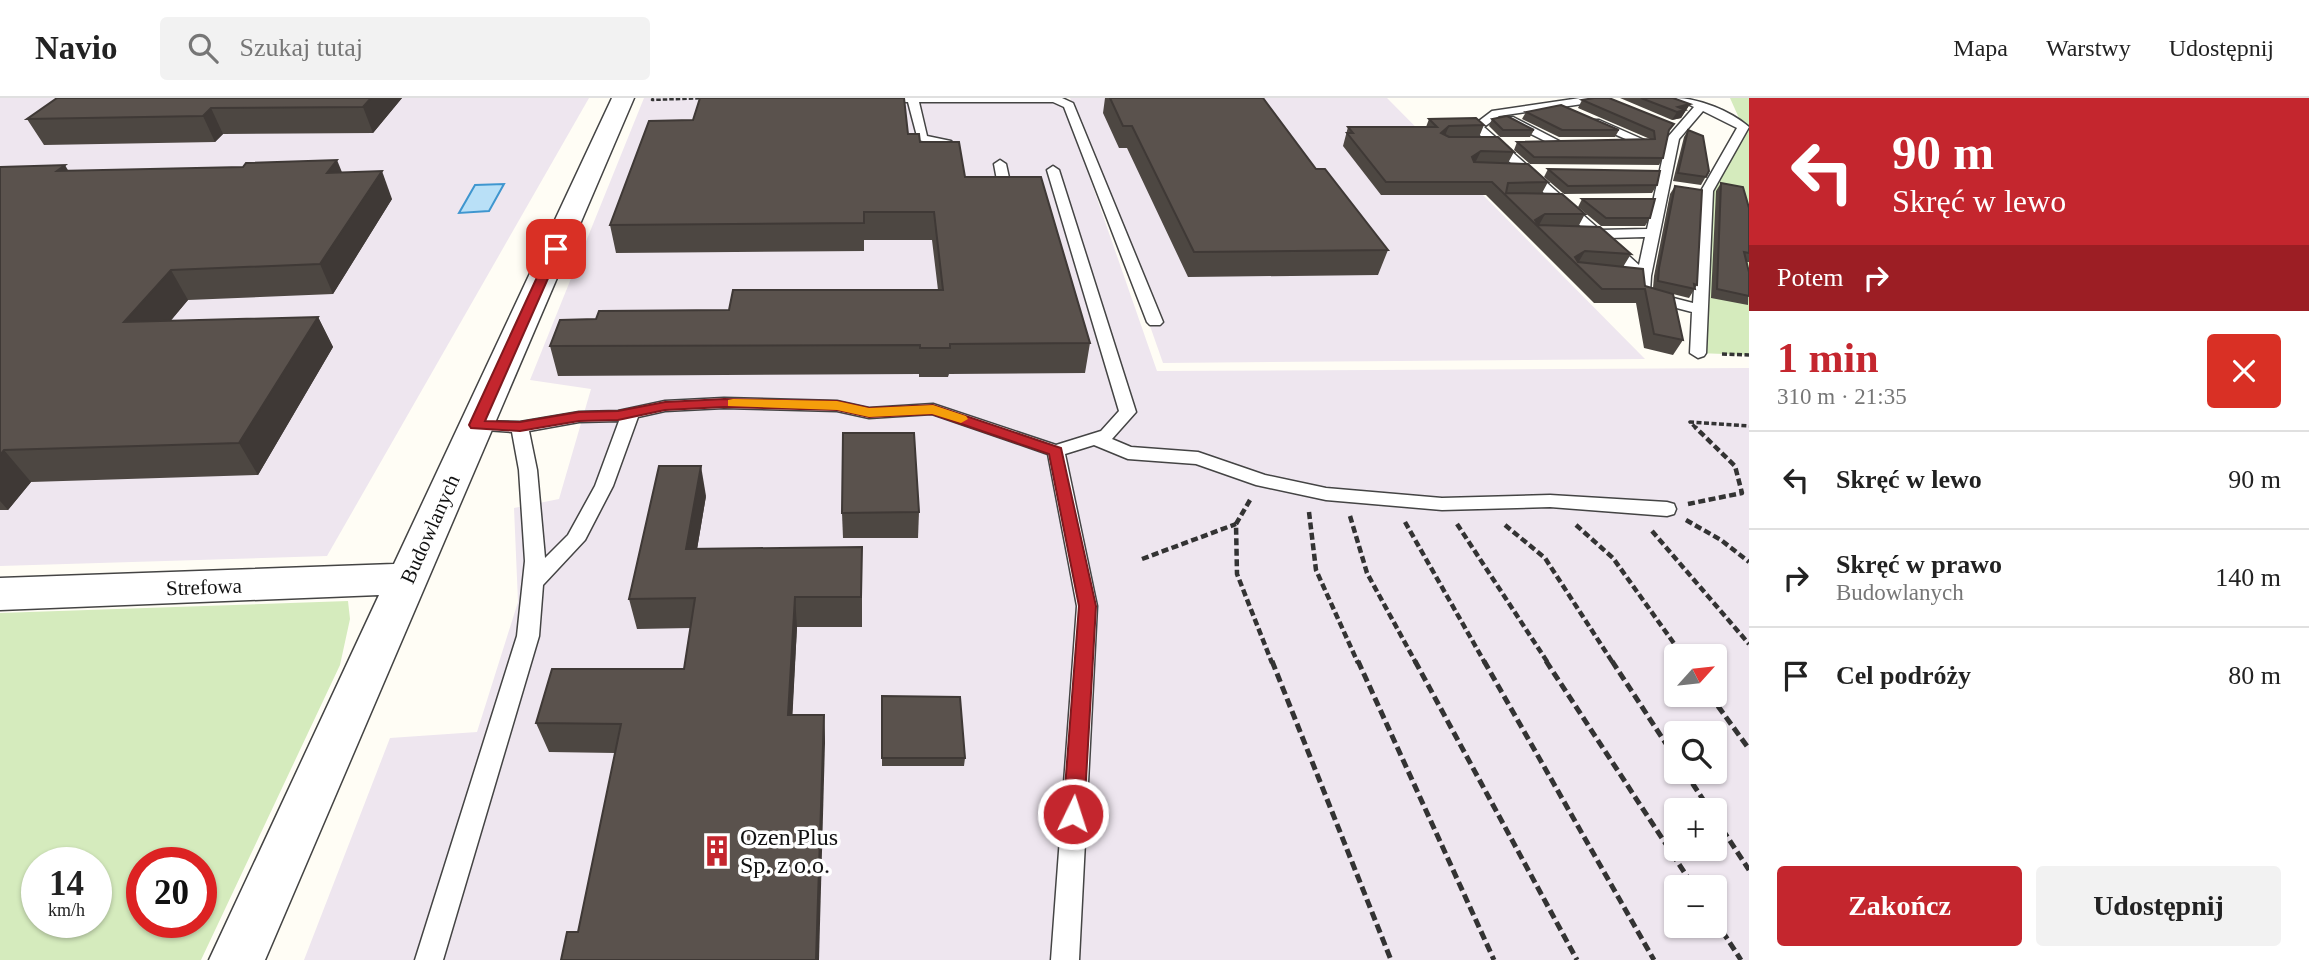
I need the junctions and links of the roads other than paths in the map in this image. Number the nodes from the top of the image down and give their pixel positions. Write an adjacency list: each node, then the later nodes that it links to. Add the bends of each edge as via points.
1 (624, 98): 34 (street, Budowlanych)
2 (840, 98): 3 (lane)
3 (913, 98): 11 (lane, via 922,138); 31 (lane, via 1055,99 1069,105)
4 (1680, 98): 7 (lane)
5 (1606, 100): 6 (lane)
6 (1559, 106): 8 (lane); 10 (lane)
7 (1701, 106): 15 (lane, via 1675,127); 30 (lane, via 1743,127 1702,192)
8 (1496, 113): 13 (lane, via 1477,127); 13 (lane, via 1565,144)
9 (1648, 130): 10 (lane)
10 (1626, 135): 12 (lane)
11 (947, 143)
12 (1645, 143): 14 (lane); 15 (lane)
13 (1489, 144): 19 (lane)
14 (1608, 144)
15 (1671, 146): 25 (lane, via 1660,172 1669,187 1654,200)
16 (1000, 164): 21 (lane, via 1005,191)
17 (1053, 170): 21 (lane)
18 (1500, 171): 19 (lane)
19 (1525, 171): 20 (lane); 23 (lane)
20 (1551, 171)
21 (1046, 192): 36 (lane, via 1128,412 1107,435)
22 (1533, 201): 23 (lane)
23 (1559, 201): 24 (lane); 27 (lane)
24 (1584, 201)
25 (1654, 233): 27 (lane); 29 (lane)
26 (1573, 234): 27 (lane)
27 (1596, 234): 29 (lane)
28 (1617, 274): 29 (lane)
29 (1644, 276): 30 (lane, via 1643,295)
30 (1700, 309): 32 (lane)
31 (1155, 322)
32 (1698, 353)
33 (631, 413): 35 (lane); 37 (lane, via 724,403 837,406 869,413 933,409); 40 (lane, via 604,486 575,540)
34 (477, 425): 35 (lane); 39 (street, Budowlanych)
35 (520, 426): 40 (lane, via 528,470)
36 (1095, 439): 37 (lane); 38 (lane, via 1128,453 1198,458 1262,481 1344,495 1442,504 1550,500)
37 (1056, 451): 44 (lane, via 1087,606)
38 (1667, 509)
39 (408, 579): 41 (street, Strefowa); 42 (street, Budowlanych)
40 (533, 582): 43 (lane, via 528,636)
41 (0, 594)
42 (237, 960)
43 (429, 960)
44 (1065, 960)

